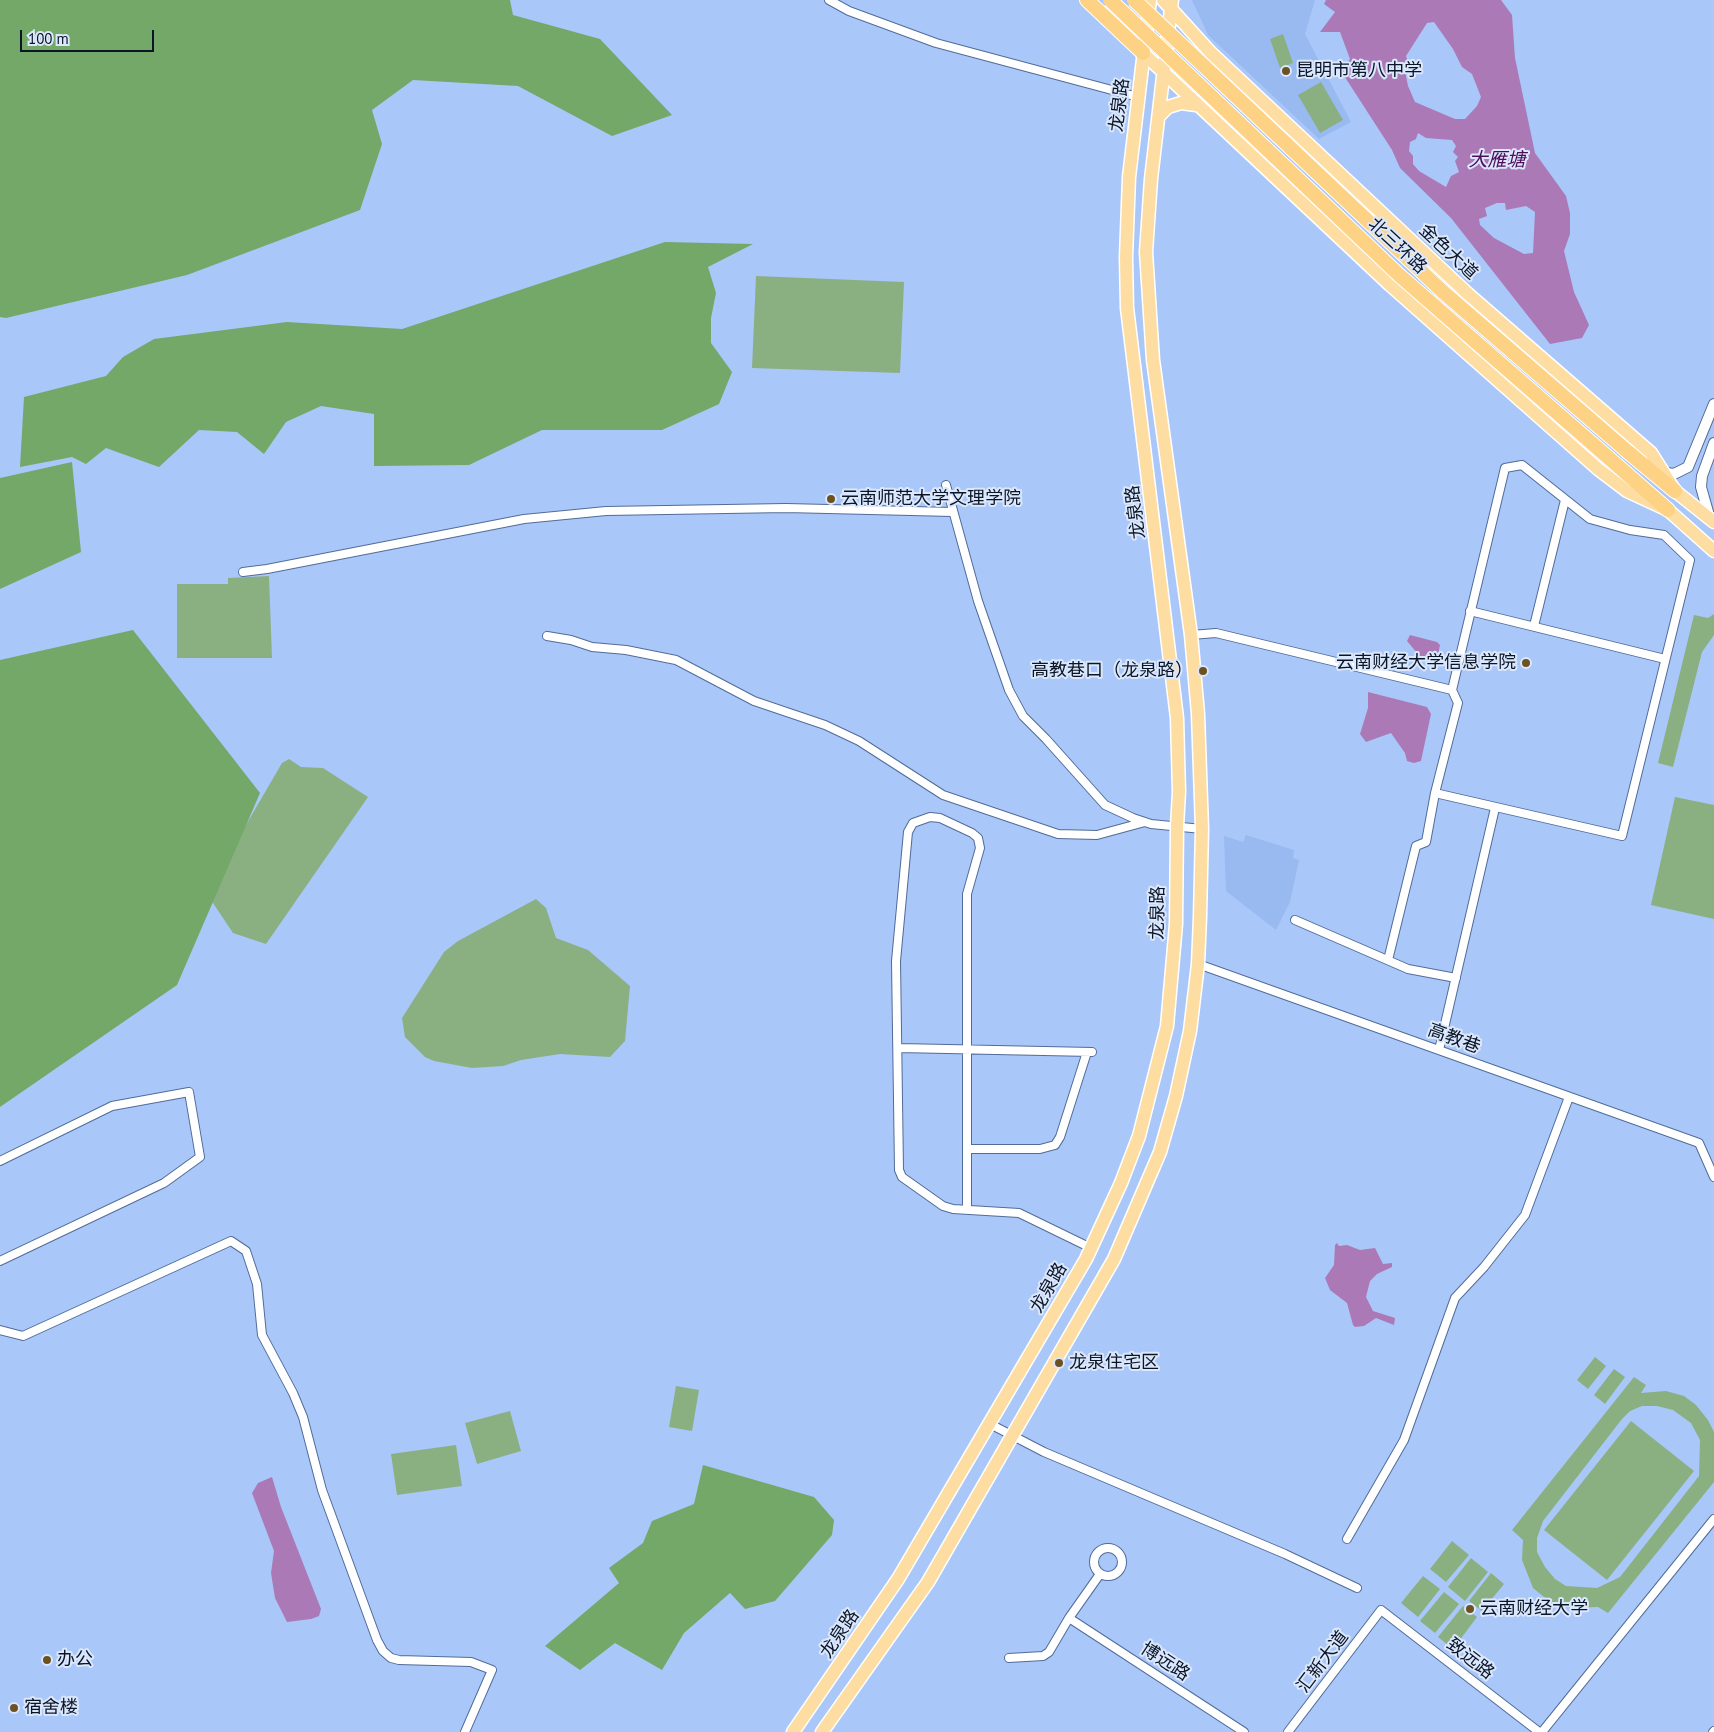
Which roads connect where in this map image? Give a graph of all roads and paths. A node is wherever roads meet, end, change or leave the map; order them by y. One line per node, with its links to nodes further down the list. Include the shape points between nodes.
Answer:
1 (829, 0): 9 (street, via 848,11 936,43)
2 (1086, 0): 7 (highway)
3 (1110, 0): 21 (highway, 北三环路, bridge, via 1399,275)
4 (1134, 0): 16 (highway, 北三环路, bridge, via 1442,291)
5 (1150, 0): 7 (main road, 龙泉路)
6 (1169, 3): 8 (main road); 10 (main road, 金色大道, via 1212,54)
7 (1143, 53): 8 (main road); 9 (main road, 龙泉路)
8 (1163, 73): 11 (main road); 12 (main road)
9 (1138, 97): 35 (main road, 龙泉路, via 1127,214 1127,308 1177,718)
10 (1264, 103): 13 (main road, via 1249,101 1236,109 1230,122); 17 (main road, 金色大道, via 1468,294 1650,453)
11 (1196, 104): 12 (main road, via 1168,107); 13 (main road)
12 (1159, 116): 28 (main road, via 1146,252 1153,360)
13 (1232, 136): 21 (main road, via 1390,286 1598,469 1627,491)
14 (1714, 404): 17 (street, via 1692,463 1679,472)
15 (1714, 444): 23 (street, via 1701,487)
16 (1647, 468): 17 (street); 19 (highway, 北三环路)
17 (1666, 474): 19 (main road, 金色大道)
18 (946, 485): 22 (street)
19 (1676, 491): 23 (main road, 金色大道)
20 (1565, 500): 26 (street, via 1522,465 1504,468); 27 (street); 30 (street, via 1590,519 1664,535 1690,560)
21 (1668, 510): 24 (main road)
22 (952, 512): 25 (street, via 786,508 606,511 524,519); 34 (street, via 978,602 1006,682 1023,716 1105,805)
23 (1712, 521)
24 (1714, 551)
25 (243, 572)
26 (1470, 611): 27 (street); 31 (street)
27 (1534, 626): 30 (street)
28 (1191, 635): 31 (street, via 1216,633); 36 (main road, via 1198,714)
29 (546, 636): 34 (street, via 676,660 754,701 825,725 859,741 942,795 1058,834 1097,835)
30 (1665, 659): 33 (street, via 1622,836)
31 (1452, 690): 32 (street, via 1458,703)
32 (1435, 793): 33 (street); 38 (street, via 1426,842 1416,846)
33 (1496, 808): 40 (street)
34 (1145, 822): 35 (street)
35 (1177, 826): 36 (street); 49 (main road, 龙泉路, via 1176,924 1167,1026 1139,1136)
36 (1202, 829): 39 (main road)
37 (1295, 920): 38 (street)
38 (1388, 960): 40 (street, via 1408,968)
39 (1198, 964): 43 (street, 高教巷); 53 (main road, via 1190,1031 1160,1152 1114,1258)
40 (1456, 978): 43 (street)
41 (899, 1048): 42 (street); 42 (street, via 896,961 908,832 913,823 930,816 972,833 978,838 980,848 967,894); 48 (street, via 898,1163 902,1177 943,1206)
42 (967, 1050): 45 (street); 45 (street, via 1090,1052 1055,1145 1040,1149)
43 (1439, 1050): 44 (street, 高教巷)
44 (1569, 1096): 47 (street, 高教巷, via 1699,1143); 55 (street, via 1525,1215 1455,1298 1404,1440)
45 (967, 1149): 48 (street)
46 (0, 1161): 50 (street, via 112,1106 190,1092 200,1157 164,1183)
47 (1714, 1176)
48 (967, 1210): 49 (street, via 1029,1216)
49 (1091, 1248): 52 (main road, 龙泉路)
50 (0, 1261)
51 (0, 1330): 61 (street, via 23,1336 230,1241 242,1247 253,1266 262,1335 303,1418 322,1490 383,1651 399,1660 471,1662 492,1670)
52 (990, 1424): 53 (street); 62 (main road, 龙泉路, via 898,1579)
53 (1013, 1437): 57 (street, via 1286,1554); 63 (main road, via 928,1582)
54 (1714, 1519): 66 (street)
55 (1347, 1538)
56 (1100, 1574): 59 (street)
57 (1357, 1588)
58 (1381, 1610): 65 (street, 汇新大道); 66 (street, 致远路)
59 (1069, 1618): 60 (street, via 1049,1652 1043,1656); 64 (street, 博远路)
60 (1009, 1658)
61 (465, 1732)
62 (793, 1732)
63 (824, 1732)
64 (1244, 1732)
65 (1288, 1732)
66 (1540, 1732)

